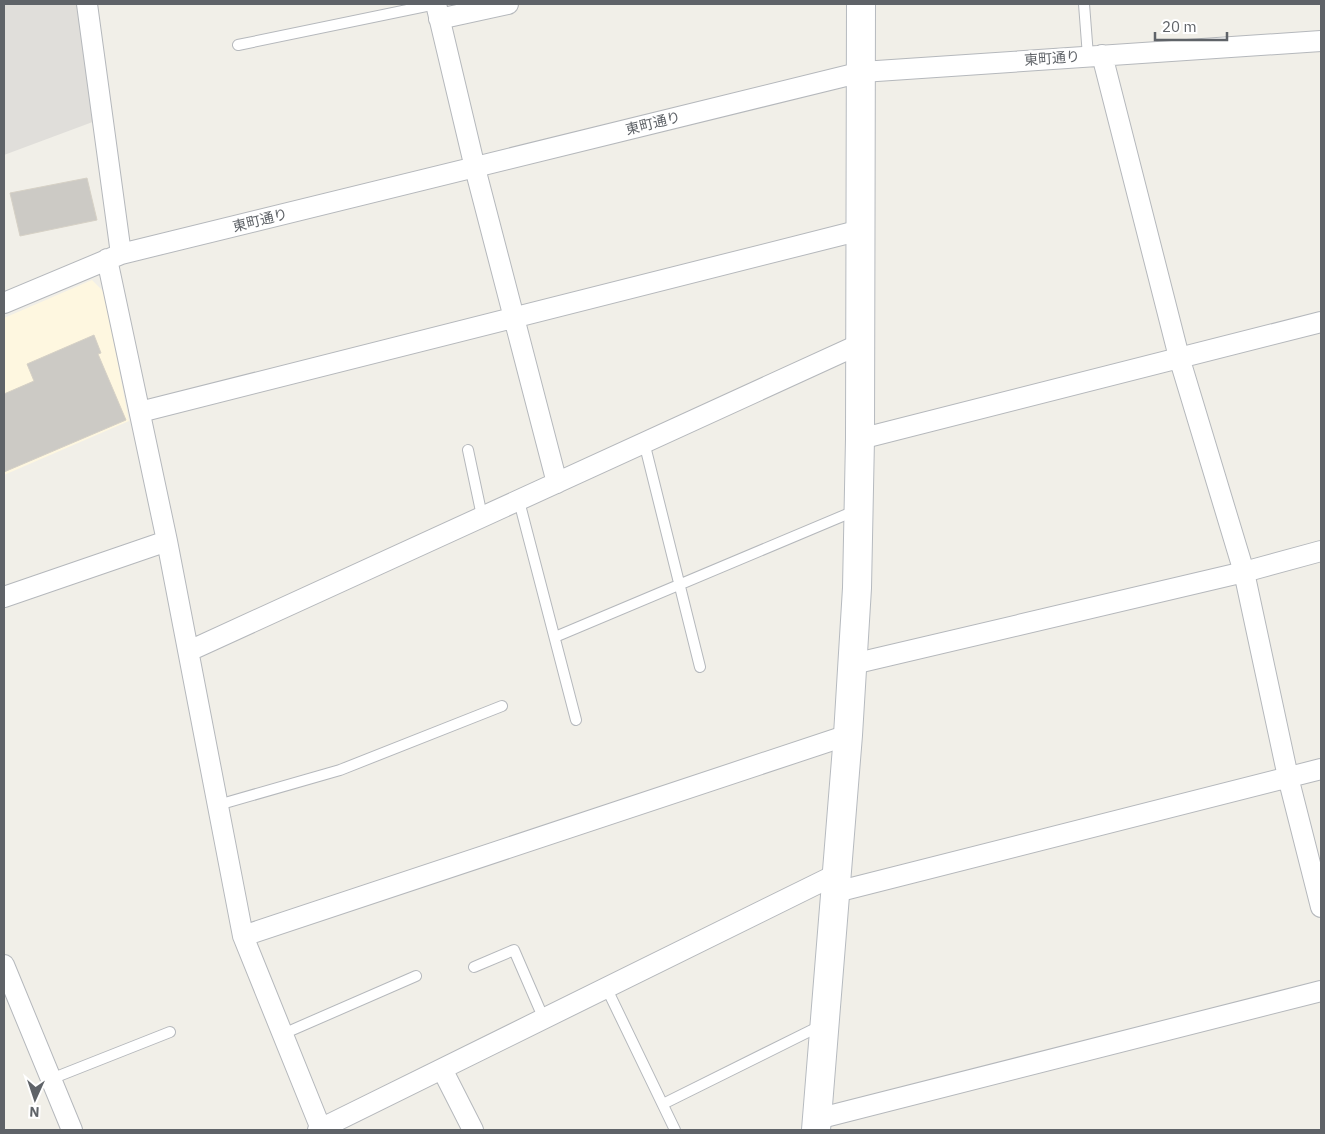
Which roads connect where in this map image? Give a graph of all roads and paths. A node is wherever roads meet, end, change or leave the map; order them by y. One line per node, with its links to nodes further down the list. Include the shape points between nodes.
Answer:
1 (87, 4): 12 (street)
2 (508, 4): 5 (street)
3 (861, 4): 9 (street)
4 (1084, 4): 8 (lane)
5 (437, 9): 7 (lane); 10 (street)
6 (1321, 41): 8 (street, 東町通り)
7 (238, 46)
8 (1095, 55): 9 (street, 東町通り); 17 (street)
9 (862, 72): 10 (street, 東町通り); 11 (street)
10 (475, 168): 12 (street, 東町通り); 14 (street)
11 (861, 230): 14 (street); 16 (street)
12 (114, 256): 13 (street, 東町通り); 18 (street)
13 (4, 303)
14 (514, 318): 18 (street); 22 (street)
15 (1321, 322): 17 (street)
16 (860, 344): 19 (street); 20 (street)
17 (1180, 357): 19 (street); 28 (street)
18 (140, 412): 26 (street)
19 (860, 438): 24 (street)
20 (644, 442): 22 (street); 29 (lane)
21 (468, 450): 25 (lane)
22 (557, 483): 23 (street)
23 (518, 501): 25 (street); 31 (lane)
24 (858, 509): 29 (lane); 33 (street)
25 (482, 516): 32 (street)
26 (167, 541): 30 (street); 32 (street)
27 (1321, 551): 28 (street)
28 (1244, 572): 33 (street); 39 (street)
29 (680, 585): 31 (lane); 34 (lane)
30 (4, 597)
31 (555, 637): 36 (lane)
32 (189, 651): 40 (street)
33 (853, 664): 37 (street)
34 (700, 667)
35 (502, 706): 40 (lane, via 340,770)
36 (576, 720)
37 (848, 735): 41 (street); 43 (street)
38 (1321, 769): 39 (street)
39 (1288, 777): 41 (street); 42 (street)
40 (218, 805): 43 (street)
41 (836, 883): 47 (street); 50 (street)
42 (1321, 907)
43 (243, 936): 52 (street)
44 (474, 967): 49 (lane, via 514,950)
45 (6, 975): 54 (street)
46 (416, 976): 52 (lane)
47 (606, 987): 49 (street); 55 (lane)
48 (1321, 991): 56 (street)
49 (543, 1017): 53 (street)
50 (825, 1024): 55 (lane); 56 (street)
51 (170, 1032): 54 (lane)
52 (283, 1034): 58 (street)
53 (442, 1069): 58 (street); 59 (street)
54 (51, 1079): 57 (street)
55 (663, 1104): 60 (lane)
56 (817, 1124)
57 (72, 1130)
58 (320, 1130)
59 (473, 1130)
60 (675, 1130)

